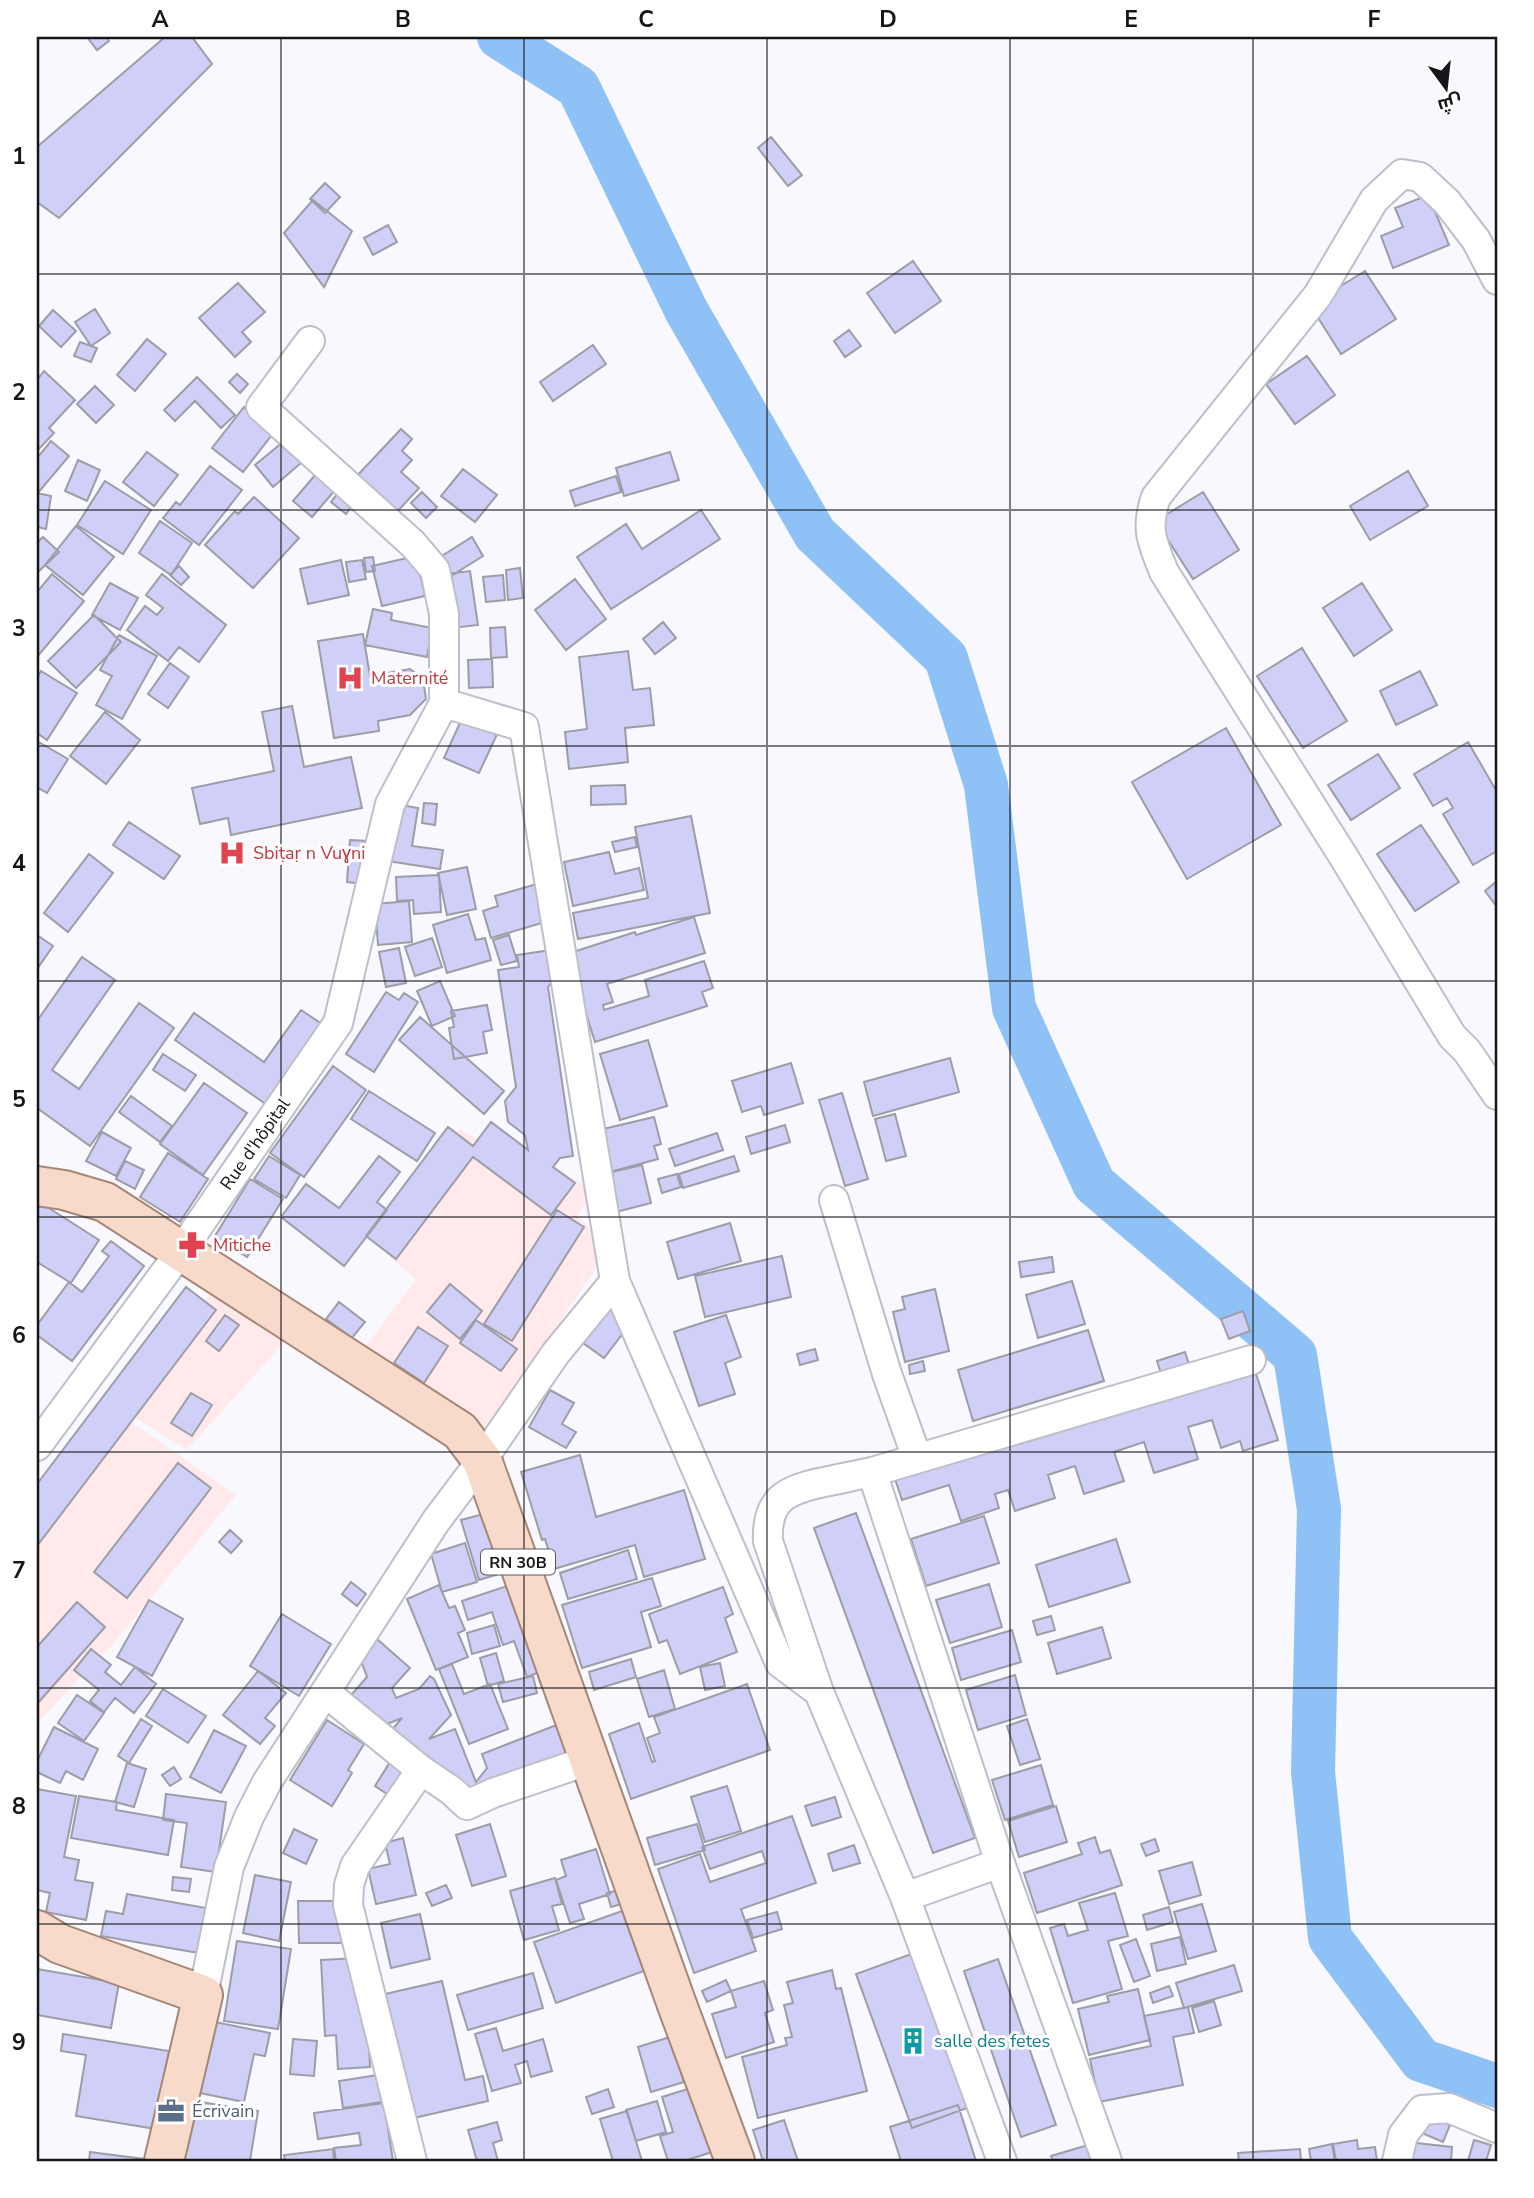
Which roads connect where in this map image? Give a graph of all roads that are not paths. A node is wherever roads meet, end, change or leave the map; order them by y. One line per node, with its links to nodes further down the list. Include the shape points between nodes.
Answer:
1 (1497, 280): 4 (street, via 1476,240 1447,202 1420,177 1402,174 1374,200 1318,295 1156,497 1149,516 1164,572 1452,1037)
2 (310, 341): 3 (street, via 261,407 413,544 435,570 444,614)
3 (444, 703): 7 (street, Rue d'hôpital, via 390,804 338,1023); 8 (street, via 524,727)
4 (1497, 1095)
5 (37, 1186): 7 (main road, RN 30B, via 105,1202)
6 (834, 1199): 11 (street)
7 (181, 1251): 10 (street, Rue d'hôpital); 12 (main road, RN 30B, via 460,1432)
8 (615, 1281): 12 (street, via 556,1353); 15 (street, via 780,1662)
9 (1251, 1360): 11 (street)
10 (37, 1446)
11 (917, 1458): 13 (street)
12 (482, 1460): 14 (street, via 436,1521); 16 (main road, RN 30B)
13 (872, 1472): 15 (street, via 796,1489 780,1498 767,1528); 18 (street)
14 (325, 1692): 17 (street); 21 (street, via 249,1817 229,1867)
15 (819, 1692): 19 (street)
16 (590, 1760): 17 (street, via 467,1805); 25 (main road, RN 30B)
17 (421, 1770): 24 (street, via 355,1866 348,1905)
18 (1000, 1863): 19 (street); 27 (street)
19 (905, 1898): 26 (street)
20 (37, 1930): 21 (main road, via 60,1944)
21 (203, 1995): 23 (main road)
22 (1497, 2128): 28 (street, via 1449,2108 1422,2110 1404,2135)
23 (164, 2161)
24 (412, 2161)
25 (735, 2161)
26 (1002, 2161)
27 (1107, 2161)
28 (1397, 2161)

